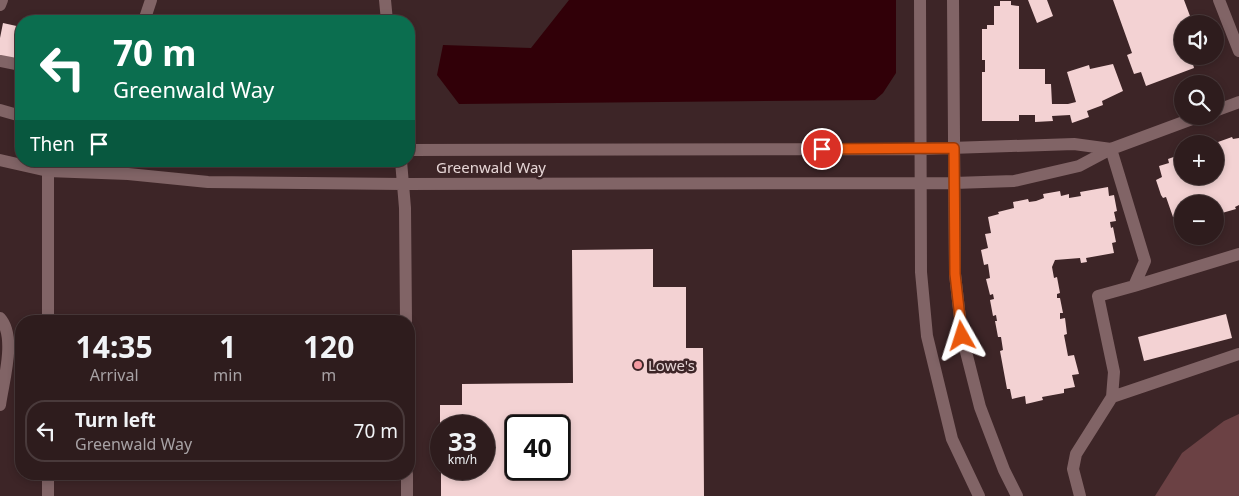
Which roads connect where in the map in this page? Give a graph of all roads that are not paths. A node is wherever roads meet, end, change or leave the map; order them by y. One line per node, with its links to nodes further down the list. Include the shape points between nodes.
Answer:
1 (2, 0): 7 (street)
2 (150, 0): 8 (street)
3 (385, 0): 9 (street)
4 (920, 0): 19 (street)
5 (953, 0): 18 (street)
6 (1219, 0): 10 (street)
7 (0, 5)
8 (146, 15)
9 (386, 15)
10 (1239, 51)
11 (0, 61): 12 (street)
12 (15, 64)
13 (1239, 102): 14 (street)
14 (1224, 108)
15 (0, 110): 16 (street)
16 (15, 114)
17 (1176, 125): 20 (street, Greenwald Way)
18 (954, 148): 19 (street, Greenwald Way); 20 (street, Greenwald Way, via 1074,144); 29 (street)
19 (920, 149): 21 (street, Greenwald Way); 28 (street)
20 (1111, 149): 29 (street, Greenwald Way, via 1079,166 1014,181); 32 (street, via 1145,261)
21 (415, 150)
22 (0, 160): 23 (street, Greenwald Way)
23 (15, 163)
24 (31, 167): 27 (street, Greenwald Way)
25 (60, 167): 27 (street)
26 (402, 167): 30 (street)
27 (48, 171): 30 (street, Greenwald Way, via 208,182); 33 (street)
28 (920, 183): 29 (street, Greenwald Way); 30 (street, Greenwald Way); 43 (street, via 921,272 927,336 952,439)
29 (954, 183): 44 (street, via 955,274 962,336 980,406)
30 (403, 184): 34 (street)
31 (1239, 254): 32 (street)
32 (1134, 286): 37 (street, via 1098,296 1114,372)
33 (48, 315)
34 (406, 315)
35 (0, 318): 38 (street, via 8,331 8,350)
36 (1239, 354): 37 (street)
37 (1112, 397): 45 (street, via 1076,454 1073,469)
38 (0, 405)
39 (48, 480): 41 (street)
40 (407, 480): 42 (street)
41 (48, 496)
42 (407, 496)
43 (979, 496)
44 (1017, 496)
45 (1080, 496)

